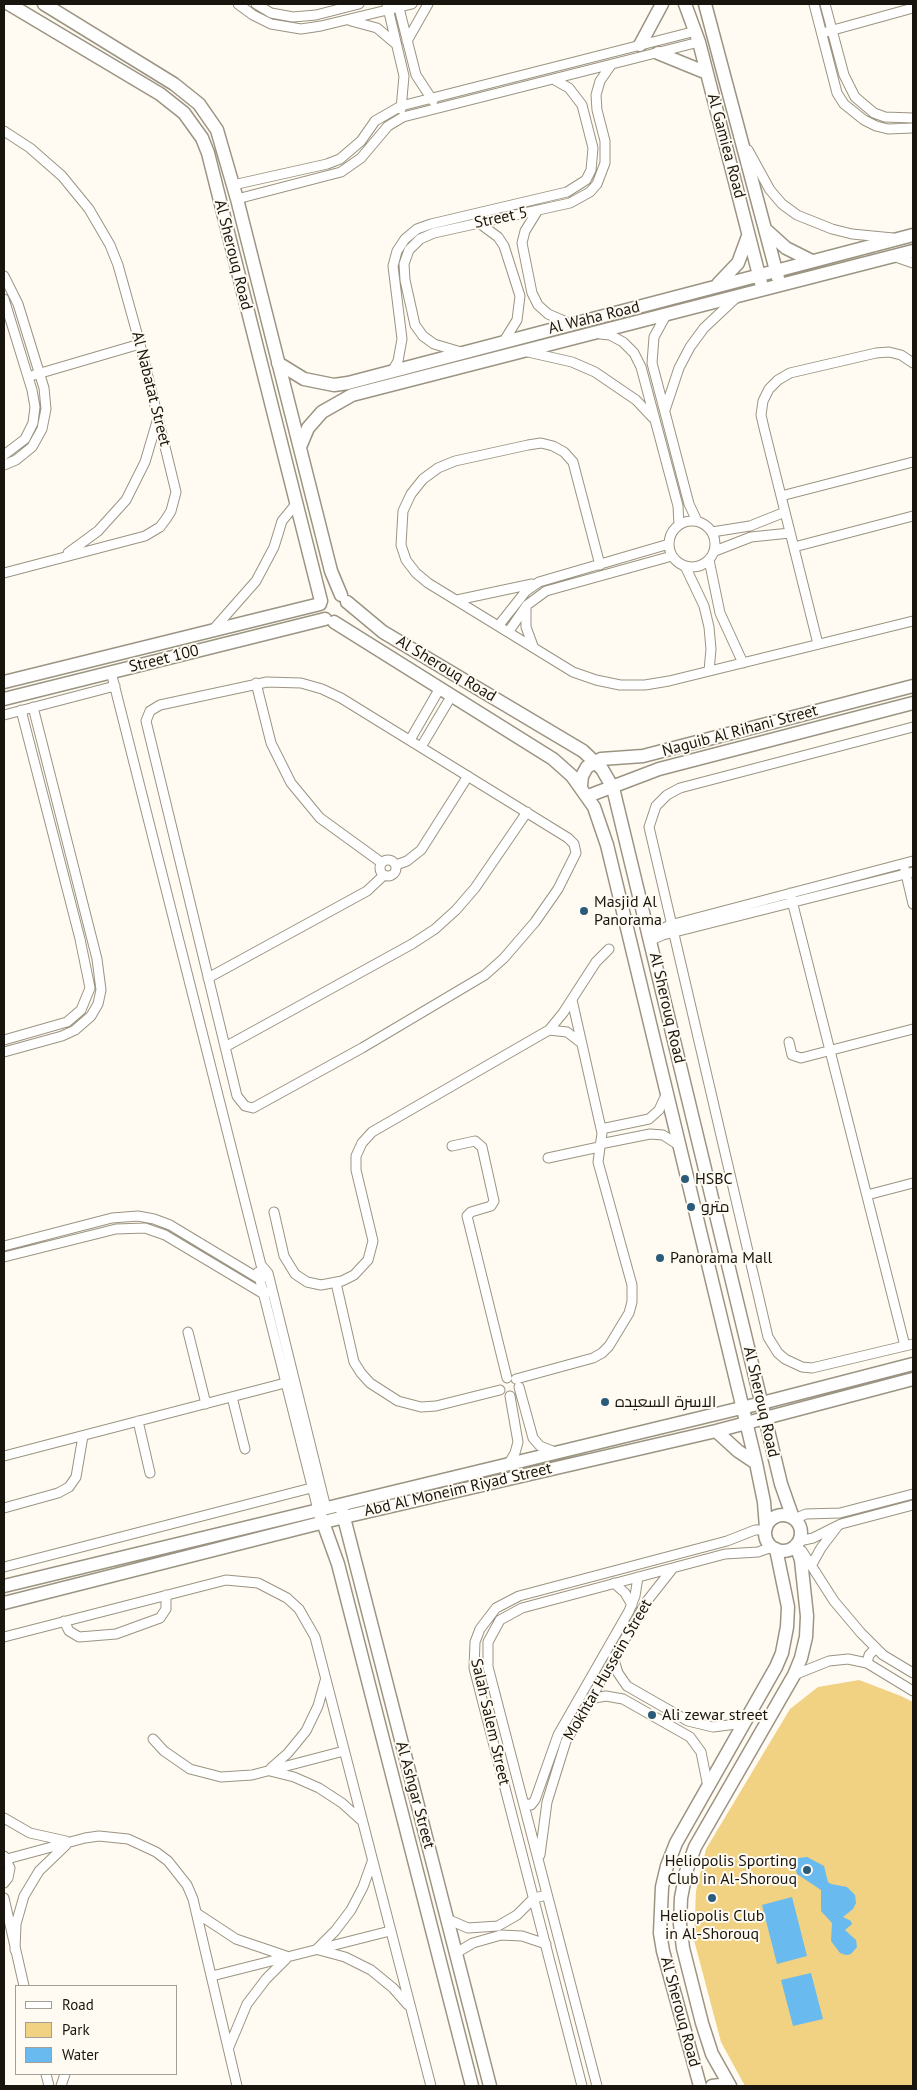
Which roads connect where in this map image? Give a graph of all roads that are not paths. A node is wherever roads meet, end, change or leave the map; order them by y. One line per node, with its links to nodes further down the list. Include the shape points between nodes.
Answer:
1 (9, 4): 88 (street, Al Sherouq Road, via 160,94 184,113 202,138)
2 (44, 4): 38 (street, Al Sherouq Road, via 162,76 199,104 217,130)
3 (238, 4): 16 (street, via 262,20 291,28)
4 (256, 4): 5 (street, via 293,18)
5 (359, 4)
6 (412, 4): 13 (street)
7 (428, 4): 20 (street)
8 (662, 4): 22 (street)
9 (685, 4): 19 (street, Al Gamiea Road)
10 (705, 4): 37 (street, Al Gamiea Road)
11 (814, 4): 18 (street)
12 (825, 4): 17 (street)
13 (398, 5): 14 (street); 20 (street)
14 (387, 7): 16 (street); 21 (street)
15 (913, 8): 17 (street)
16 (340, 22): 21 (street, via 359,22 377,28)
17 (832, 30): 18 (street); 34 (street, via 844,75 855,97 885,117)
18 (821, 33): 35 (street, via 837,93 844,104 876,126)
19 (697, 37): 22 (street); 23 (street); 26 (street, Al Gamiea Road)
20 (407, 41): 29 (street, via 416,75)
21 (396, 44): 31 (street, via 404,76)
22 (634, 47): 24 (street); 29 (street)
23 (658, 53): 24 (street); 26 (street)
24 (630, 60): 25 (street)
25 (612, 64): 27 (street); 28 (street, via 600,81)
26 (707, 73): 47 (street, Al Gamiea Road)
27 (553, 79): 30 (street, Street 5); 32 (street)
28 (596, 95): 30 (street); 41 (street, Street 5, via 606,152 602,174 590,192)
29 (432, 98): 31 (street); 32 (street)
30 (578, 98): 39 (street, Street 5, via 586,113 594,159 586,180)
31 (401, 106): 33 (street); 38 (street, via 379,118 361,141 340,159)
32 (435, 108): 33 (street)
33 (403, 117): 40 (street, via 388,126 361,158 341,172)
34 (913, 118)
35 (913, 128)
36 (4, 132): 68 (street, Al Nabatat Street, via 46,162 89,209 118,265)
37 (740, 136): 46 (street, Al Gamiea Road); 48 (street, via 770,190 797,215 852,234)
38 (233, 186): 40 (street, Al Sherouq Road)
39 (557, 195): 41 (street); 43 (street, Street 5)
40 (237, 199): 73 (street, Al Sherouq Road)
41 (560, 206): 42 (street, Street 5)
42 (538, 210): 44 (street, Street 5); 64 (street, via 530,220 522,243 532,293 548,314)
43 (466, 216): 45 (street); 65 (street, Street 5, via 417,230 397,251 393,266)
44 (479, 223): 45 (street, Street 5); 67 (street, via 498,237 504,246 520,296 518,320)
45 (468, 226): 63 (street, Street 5, via 420,239 409,250 404,264 405,280)
46 (765, 230): 51 (street, via 786,248); 53 (street, Al Gamiea Road)
47 (748, 234): 54 (street, Al Gamiea Road); 57 (street, via 738,263)
48 (907, 237): 51 (street, Al Waha Road)
49 (913, 251): 50 (street, Al Waha Road)
50 (892, 256): 52 (street); 56 (street, Al Waha Road)
51 (812, 261): 53 (street, Al Waha Road)
52 (913, 263)
53 (776, 271): 54 (street, Al Waha Road); 56 (street, Al Gamiea Road)
54 (759, 275): 57 (street, Al Waha Road); 58 (street, Al Gamiea Road)
55 (4, 276): 76 (street, via 18,304)
56 (780, 285): 58 (street, Al Waha Road)
57 (716, 286): 62 (street, Al Waha Road)
58 (762, 290): 59 (street, Al Waha Road)
59 (739, 296): 61 (street, Al Waha Road); 81 (street, via 715,316 690,347 679,368)
60 (4, 299): 77 (street)
61 (666, 315): 66 (street, Al Waha Road); 81 (street, via 659,325 652,363)
62 (598, 317): 64 (street, Al Waha Road); 66 (street)
63 (415, 324): 65 (street); 71 (street, Street 5, via 434,344)
64 (571, 324): 67 (street, Al Waha Road)
65 (402, 328): 75 (street, Street 5, via 401,350)
66 (598, 332): 70 (street, Al Waha Road); 82 (street, via 616,339 634,353 641,367)
67 (504, 341): 69 (street, Al Waha Road)
68 (140, 344): 76 (street); 80 (street, Al Nabatat Street)
69 (490, 345): 71 (street, Al Waha Road); 72 (street)
70 (523, 351): 72 (street, Al Waha Road); 82 (street, via 572,362 595,372 636,400)
71 (461, 352): 75 (street, Al Waha Road)
72 (494, 359): 79 (street, Al Waha Road)
73 (278, 363): 78 (street, Al Waha Road, via 304,379 319,383); 83 (street, Al Sherouq Road)
74 (913, 364): 87 (street, via 888,352 876,353 790,373 769,389 761,415)
75 (393, 370): 78 (street, Al Waha Road)
76 (39, 373): 77 (street); 86 (street, via 46,409 42,429 24,454)
77 (28, 376): 84 (street, via 35,407 33,423 20,445)
78 (361, 380): 79 (street)
79 (365, 392): 83 (street, Al Waha Road, via 339,400 322,412 308,428)
80 (158, 416): 99 (street, via 145,462 126,500 98,531); 99 (street, Al Nabatat Street, via 175,482 174,501 166,519 143,537)
81 (666, 417): 82 (street); 91 (street, via 689,504)
82 (654, 421): 92 (street, via 678,506)
83 (300, 447): 105 (street, Al Sherouq Road, via 331,571)
84 (4, 455)
85 (913, 462): 87 (street)
86 (4, 465)
87 (781, 496): 89 (street)
88 (296, 504): 107 (street, Al Sherouq Road); 112 (street, via 282,521 274,547 256,581)
89 (785, 512): 93 (street, via 750,526); 94 (street)
90 (913, 516): 96 (street)
91 (697, 521): 92 (street); 93 (street)
92 (679, 525): 95 (street)
93 (712, 532): 97 (street, via 716,545)
94 (790, 533): 96 (street); 97 (street, via 751,537)
95 (669, 544): 98 (street); 101 (street)
96 (794, 547): 114 (street)
97 (714, 551): 100 (street)
98 (672, 556): 102 (street); 108 (street, via 546,591)
99 (62, 557): 103 (street, Al Nabatat Street)
100 (710, 560): 102 (street, via 698,566); 116 (street, via 720,613)
101 (600, 565): 104 (street); 106 (street, via 577,474 564,452 541,443 455,461 430,474 411,494 404,511 401,545 406,560 416,573)
102 (685, 566): 117 (street, via 710,627)
103 (4, 572)
104 (539, 582): 106 (street); 111 (street, via 526,591)
105 (344, 598): 107 (street, via 327,595); 109 (street, via 346,615); 136 (street, Al Sherouq Road, via 383,632)
106 (458, 600): 111 (street)
107 (320, 603): 109 (street, via 320,612); 112 (street, Street 100)
108 (527, 605): 113 (street); 115 (street, via 526,627)
109 (329, 620): 118 (street, Street 100); 123 (street, Al Sherouq Road)
110 (913, 621): 114 (street)
111 (499, 625): 113 (street)
112 (212, 631): 119 (street, Street 100)
113 (509, 631): 115 (street)
114 (818, 644): 116 (street)
115 (534, 648): 117 (street, via 573,672 620,685 645,685)
116 (743, 663): 117 (street)
117 (709, 671)
118 (111, 672): 121 (street); 125 (street, Street 100)
119 (4, 682)
120 (256, 683): 133 (street, via 289,682 322,689); 144 (street, via 271,743 291,783 320,818); 156 (street, via 160,705 150,711 146,721)
121 (115, 686): 127 (street); 177 (street)
122 (913, 686): 130 (street, Naguib Al Rihani Street)
123 (440, 688): 124 (street, Al Sherouq Road); 133 (street)
124 (452, 696): 134 (street); 140 (street, Al Sherouq Road, via 553,759)
125 (4, 699)
126 (913, 703): 132 (street, Naguib Al Rihani Street)
127 (32, 707): 128 (street); 142 (street)
128 (21, 710): 129 (street); 143 (street)
129 (4, 715)
130 (798, 716): 132 (street); 135 (street, Naguib Al Rihani Street)
131 (913, 728): 152 (street, via 680,788 667,795 656,806 649,827)
132 (803, 731): 137 (street, Naguib Al Rihani Street)
133 (410, 740): 134 (street)
134 (421, 747): 138 (street)
135 (673, 748): 136 (street, Naguib Al Rihani Street, via 634,758); 137 (street)
136 (595, 761): 139 (street, Al Sherouq Road); 140 (street, via 584,771)
137 (678, 764): 139 (street, Naguib Al Rihani Street, via 640,775)
138 (468, 776): 141 (street); 146 (street, via 420,850 412,858)
139 (613, 788): 140 (street, Naguib Al Rihani Street); 153 (street, Al Sherouq Road)
140 (584, 791): 154 (street, Al Sherouq Road, via 603,829)
141 (526, 812): 163 (street, via 476,888 435,929); 163 (street, via 571,840 576,858 535,922 485,975 257,1107 245,1106 239,1100)
142 (67, 843): 143 (street); 165 (street, via 101,976 100,997 91,1016 75,1030)
143 (56, 846): 160 (street, via 89,976 89,994 81,1010 67,1022)
144 (382, 862): 146 (street, via 388,860); 148 (street, via 380,869)
145 (913, 862): 147 (street)
146 (396, 865): 148 (street, via 394,874)
147 (907, 870): 149 (street); 150 (street); 151 (street)
148 (384, 875): 156 (street, via 367,891)
149 (790, 893): 150 (street); 152 (street)
150 (792, 903): 152 (street); 164 (street)
151 (913, 904)
152 (671, 929): 153 (street); 184 (street, via 765,1328 772,1345 785,1359 812,1368)
153 (650, 935): 154 (street); 192 (street, Al Sherouq Road)
154 (630, 940): 166 (street, Al Sherouq Road)
155 (609, 949): 157 (street, via 596,962)
156 (208, 978): 163 (street)
157 (572, 1000): 159 (street); 161 (street)
158 (913, 1029): 164 (street)
159 (549, 1030): 161 (street, via 567,1032); 180 (street, via 366,1137 356,1156 356,1170 372,1235 372,1248 360,1271)
160 (4, 1040)
161 (580, 1042): 167 (street)
162 (789, 1042): 164 (street, via 792,1055 798,1058)
163 (225, 1047)
164 (830, 1051): 173 (street)
165 (4, 1052)
166 (667, 1092): 167 (street, via 659,1110 649,1119); 170 (street, Al Sherouq Road)
167 (601, 1129): 169 (street)
168 (452, 1146): 187 (street, via 475,1141 480,1144 484,1155 494,1203 470,1212 467,1218)
169 (600, 1146): 170 (street, via 650,1134 669,1138); 171 (street); 187 (street, via 598,1162 632,1285 629,1313 609,1346 597,1356)
170 (680, 1146): 194 (street, Al Sherouq Road)
171 (548, 1158)
172 (913, 1183): 173 (street)
173 (867, 1194): 184 (street)
174 (274, 1212): 180 (street, via 290,1269 307,1282 321,1285)
175 (4, 1246): 179 (street, via 112,1218 146,1217 170,1225)
176 (4, 1257): 182 (street, via 116,1229 145,1228 165,1235)
177 (261, 1266): 178 (street); 179 (street)
178 (268, 1276): 179 (street); 181 (street)
179 (258, 1278): 182 (street)
180 (336, 1283): 189 (street, via 354,1362 365,1378 398,1401 421,1407 436,1406)
181 (272, 1291): 182 (street); 209 (street)
182 (262, 1294): 188 (street)
183 (188, 1332): 193 (street)
184 (909, 1345)
185 (913, 1364): 192 (street, Abd Al Moneim Riyad Street)
186 (913, 1380): 195 (street, Abd Al Moneim Riyad Street)
187 (514, 1381): 189 (street, via 500,1384); 190 (street, via 515,1395); 202 (street, via 533,1438 540,1446)
188 (285, 1383): 191 (street); 209 (street)
189 (500, 1390): 190 (street)
190 (510, 1396): 206 (street, via 518,1442 515,1453)
191 (232, 1397): 193 (street); 201 (street)
192 (762, 1403): 194 (street, Abd Al Moneim Riyad Street); 195 (street, Al Sherouq Road)
193 (206, 1404): 196 (street)
194 (743, 1408): 197 (street, Al Sherouq Road); 200 (street, Abd Al Moneim Riyad Street)
195 (765, 1418): 197 (street, Abd Al Moneim Riyad Street); 216 (street, Al Sherouq Road, via 781,1484)
196 (138, 1421): 199 (street); 207 (street)
197 (746, 1423): 198 (street, Abd Al Moneim Riyad Street); 205 (street, Al Sherouq Road)
198 (716, 1431): 204 (street, Abd Al Moneim Riyad Street); 205 (street)
199 (83, 1436): 203 (street); 213 (street, via 76,1477 69,1487)
200 (591, 1444): 202 (street, Abd Al Moneim Riyad Street); 204 (street)
201 (245, 1449)
202 (556, 1452): 206 (street, Abd Al Moneim Riyad Street)
203 (4, 1456)
204 (594, 1458): 208 (street, Abd Al Moneim Riyad Street)
205 (756, 1463): 219 (street, Al Sherouq Road)
206 (504, 1464): 208 (street); 211 (street, Abd Al Moneim Riyad Street)
207 (150, 1473)
208 (504, 1479): 215 (street, Abd Al Moneim Riyad Street)
209 (316, 1487): 214 (street); 222 (street)
210 (913, 1494): 216 (street, via 840,1513 806,1514)
211 (340, 1504): 214 (street, Abd Al Moneim Riyad Street); 215 (street, Al Ashgar Street)
212 (913, 1504): 218 (street)
213 (4, 1508)
214 (322, 1509): 217 (street, Al Ashgar Street); 227 (street, Abd Al Moneim Riyad Street)
215 (344, 1517): 217 (street, Abd Al Moneim Riyad Street); 253 (street, Al Ashgar Street)
216 (794, 1519): 219 (street, via 777,1517); 220 (street, via 800,1529)
217 (323, 1522): 229 (street, Abd Al Moneim Riyad Street); 255 (street, Al Ashgar Street, via 338,1564)
218 (841, 1524): 220 (street); 223 (street, via 827,1539)
219 (766, 1529): 221 (street, via 766,1539); 260 (street, Salah Salem Street, via 519,1596 496,1608 483,1623 475,1642 474,1668)
220 (797, 1543): 221 (street, via 786,1550); 223 (street); 237 (street, Al Sherouq Road, via 802,1560 807,1624 804,1648)
221 (774, 1548): 224 (street, Salah Salem Street, via 725,1554); 241 (street, Al Sherouq Road, via 788,1607 786,1638 776,1667)
222 (4, 1566)
223 (812, 1566): 233 (street, via 839,1607)
224 (673, 1568): 225 (street, Salah Salem Street); 234 (street, Mokhtar Hussein Street, via 647,1601)
225 (638, 1577): 226 (street, Salah Salem Street); 230 (street, Mokhtar Hussein Street)
226 (614, 1583): 230 (street); 246 (street, Salah Salem Street, via 522,1608 506,1616 493,1630 486,1655 488,1667)
227 (4, 1586)
228 (166, 1595): 231 (street); 231 (street, via 166,1609 160,1618 116,1634 79,1637 69,1631); 238 (street, via 226,1580 242,1580 274,1590 287,1598 308,1623)
229 (4, 1603)
230 (632, 1605): 246 (street, Mokhtar Hussein Street, via 564,1723 534,1802)
231 (64, 1621): 232 (street)
232 (5, 1637)
233 (876, 1648): 235 (street); 236 (street)
234 (613, 1657): 240 (street, Mokhtar Hussein Street); 241 (street, via 627,1686 688,1721 714,1727)
235 (867, 1663): 237 (street, via 838,1659); 239 (street)
236 (913, 1673)
237 (794, 1675): 248 (street, Al Sherouq Road)
238 (326, 1679): 243 (street); 244 (street, via 306,1731)
239 (913, 1691)
240 (589, 1698): 245 (street, via 606,1696 622,1699 690,1737 701,1752); 256 (street, Mokhtar Hussein Street, via 566,1741 552,1781 543,1823)
241 (744, 1723): 245 (street, Al Sherouq Road)
242 (154, 1739): 244 (street, via 176,1761 205,1774 237,1777)
243 (344, 1751): 244 (street); 250 (street)
244 (267, 1771): 250 (street, via 294,1777 319,1788)
245 (708, 1787): 247 (street, Al Sherouq Road)
246 (524, 1803): 256 (street, Salah Salem Street)
247 (696, 1807): 248 (street); 282 (street, Al Sherouq Road, via 667,1866 660,1906 660,1933)
248 (713, 1816): 275 (street, Al Sherouq Road, via 695,1847 686,1872 680,1924 702,2024 712,2054)
249 (4, 1818): 251 (street, via 30,1833)
250 (362, 1822): 254 (street)
251 (71, 1842): 252 (street); 261 (street, via 113,1837 136,1842 156,1852 183,1879); 267 (street, via 48,1860 31,1883 19,1910)
252 (6, 1857): 257 (street, via 10,1874)
253 (432, 1861): 255 (street); 263 (street, Al Ashgar Street)
254 (372, 1862): 264 (street); 268 (street, via 364,1887 351,1910)
255 (415, 1865): 278 (street, Al Ashgar Street)
256 (540, 1866): 258 (street, Salah Salem Street)
257 (4, 1883)
258 (547, 1895): 260 (street); 281 (street, Salah Salem Street)
259 (4, 1898): 262 (street)
260 (534, 1898): 263 (street, via 517,1915 498,1926 468,1928); 266 (street, Salah Salem Street)
261 (198, 1914): 270 (street, via 236,1939); 271 (street)
262 (5, 1918): 267 (street)
263 (448, 1919): 269 (street, Al Ashgar Street)
264 (390, 1931): 268 (street); 273 (street)
265 (4, 1939): 267 (street)
266 (546, 1944): 269 (street, via 522,1936 501,1935 473,1943); 280 (street, Salah Salem Street)
267 (15, 1950): 272 (street)
268 (316, 1950): 270 (street); 273 (street, via 344,1957 370,1970 393,1988)
269 (456, 1953): 279 (street, Al Ashgar Street)
270 (288, 1957): 271 (street); 274 (street, via 256,1991 240,2018)
271 (212, 1976): 274 (street)
272 (24, 1985)
273 (411, 2009): 277 (street)
274 (229, 2048): 276 (street)
275 (729, 2085): 283 (street)
276 (237, 2086)
277 (431, 2086)
278 (472, 2086)
279 (490, 2086)
280 (582, 2086)
281 (597, 2086)
282 (700, 2086)
283 (712, 2086)

